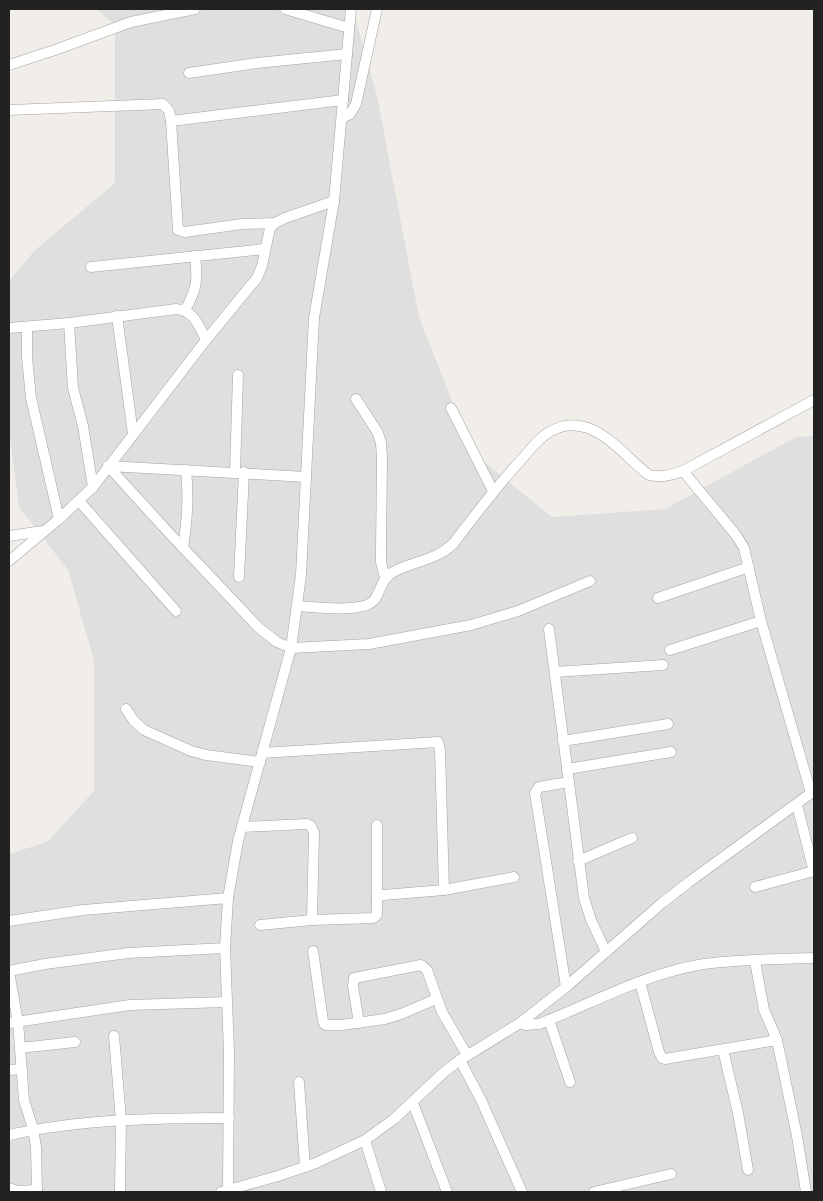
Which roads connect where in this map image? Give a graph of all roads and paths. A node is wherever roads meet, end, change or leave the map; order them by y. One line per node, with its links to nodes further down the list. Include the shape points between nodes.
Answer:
1 (195, 9): 7 (street, via 130,22)
2 (285, 9): 5 (street)
3 (351, 9): 5 (street)
4 (377, 9): 11 (street, via 356,104 350,114)
5 (349, 28): 6 (street)
6 (347, 54): 8 (street, via 257,62); 9 (street)
7 (9, 65)
8 (189, 73)
9 (343, 100): 11 (street); 12 (street)
10 (9, 110): 12 (street, via 158,103 167,106)
11 (342, 118): 13 (street)
12 (171, 121): 14 (street, via 178,230)
13 (334, 201): 14 (street); 33 (street, via 314,318)
14 (275, 223): 15 (street, via 270,228)
15 (265, 248): 16 (street); 23 (street, via 257,278)
16 (195, 256): 17 (street); 18 (street, via 196,287)
17 (91, 267)
18 (185, 310): 19 (street); 23 (street, via 192,315)
19 (117, 316): 20 (street); 28 (street)
20 (69, 323): 21 (street); 34 (street, via 74,388)
21 (27, 327): 22 (street); 37 (street, via 31,398)
22 (9, 328)
23 (206, 340): 28 (street)
24 (238, 375): 32 (street)
25 (356, 399): 44 (street, via 378,432 381,443 380,550)
26 (814, 400): 31 (street)
27 (451, 408): 35 (street)
28 (133, 434): 29 (street)
29 (108, 466): 30 (street); 34 (street); 40 (street)
30 (186, 470): 32 (street); 40 (street, via 188,504)
31 (683, 471): 35 (street, via 665,477 648,475 597,432 568,426 546,434); 42 (street, via 741,540)
32 (240, 472): 33 (street); 43 (street)
33 (306, 477): 47 (street)
34 (93, 487): 36 (street)
35 (493, 491): 44 (street, via 446,551)
36 (79, 501): 37 (street); 48 (street)
37 (59, 519): 38 (street)
38 (44, 531): 39 (street); 41 (street)
39 (9, 536)
40 (182, 548): 51 (street, via 260,628 277,642)
41 (9, 561)
42 (749, 567): 46 (street); 49 (street)
43 (239, 577)
44 (386, 578): 47 (street, via 369,605 350,608)
45 (590, 581): 51 (street, via 518,611 470,624 369,644)
46 (658, 598)
47 (298, 606): 51 (street)
48 (176, 611)
49 (761, 621): 52 (street); 62 (street)
50 (549, 629): 54 (street)
51 (291, 648): 59 (street)
52 (670, 650)
53 (663, 665): 54 (street)
54 (555, 672): 57 (street)
55 (126, 710): 59 (street, via 144,730 191,751 214,756)
56 (668, 724): 57 (street)
57 (564, 741): 60 (street)
58 (670, 752): 60 (street)
59 (261, 758): 65 (street); 72 (street, via 438,742)
60 (567, 769): 61 (street)
61 (569, 782): 68 (street); 85 (street, via 539,787 535,794)
62 (813, 792): 63 (street)
63 (797, 804): 67 (street); 80 (street, via 688,882)
64 (377, 824): 73 (street)
65 (242, 827): 74 (street); 75 (street, via 311,826 314,833)
66 (632, 838): 68 (street)
67 (812, 850): 69 (street)
68 (578, 861): 80 (street, via 586,909)
69 (814, 871): 71 (street)
70 (514, 878): 72 (street)
71 (755, 887)
72 (444, 890): 73 (street)
73 (377, 897): 75 (street, via 377,914 373,918)
74 (228, 898): 76 (street, via 83,910); 78 (street)
75 (312, 920): 77 (street)
76 (9, 921)
77 (260, 925)
78 (225, 948): 83 (street, via 128,953); 87 (street)
79 (312, 952): 90 (street, via 325,1025)
80 (606, 952): 85 (street)
81 (814, 958): 82 (street)
82 (754, 961): 84 (street, via 704,964); 93 (street, via 764,1010)
83 (9, 972): 89 (street)
84 (640, 982): 88 (street); 96 (street, via 662,1058 669,1060)
85 (566, 987): 91 (street)
86 (436, 999): 90 (street, via 401,1014); 90 (street, via 427,970 421,965 357,977 353,986); 97 (street)
87 (226, 1002): 89 (street, via 130,1004); 103 (street)
88 (549, 1020): 91 (street, via 532,1025); 101 (street)
89 (13, 1022): 95 (street)
90 (359, 1023)
91 (520, 1023): 97 (street)
92 (114, 1036): 104 (street)
93 (777, 1040): 96 (street); 111 (street)
94 (76, 1042): 95 (street)
95 (20, 1048): 98 (street)
96 (723, 1050): 109 (street)
97 (463, 1057): 102 (street); 118 (street)
98 (22, 1069): 99 (street); 105 (street, via 24,1100)
99 (9, 1070)
100 (299, 1082): 108 (street)
101 (570, 1082)
102 (413, 1103): 107 (street); 117 (street)
103 (230, 1118): 104 (street); 114 (street)
104 (122, 1120): 105 (street); 115 (street)
105 (33, 1129): 106 (street); 113 (street)
106 (9, 1135)
107 (364, 1140): 108 (street); 116 (street)
108 (305, 1167): 114 (street)
109 (748, 1170)
110 (671, 1174): 119 (street)
111 (808, 1187)
112 (9, 1188): 113 (street)
113 (37, 1191)
114 (224, 1191)
115 (120, 1192)
116 (382, 1192)
117 (447, 1192)
118 (522, 1192)
119 (594, 1192)

